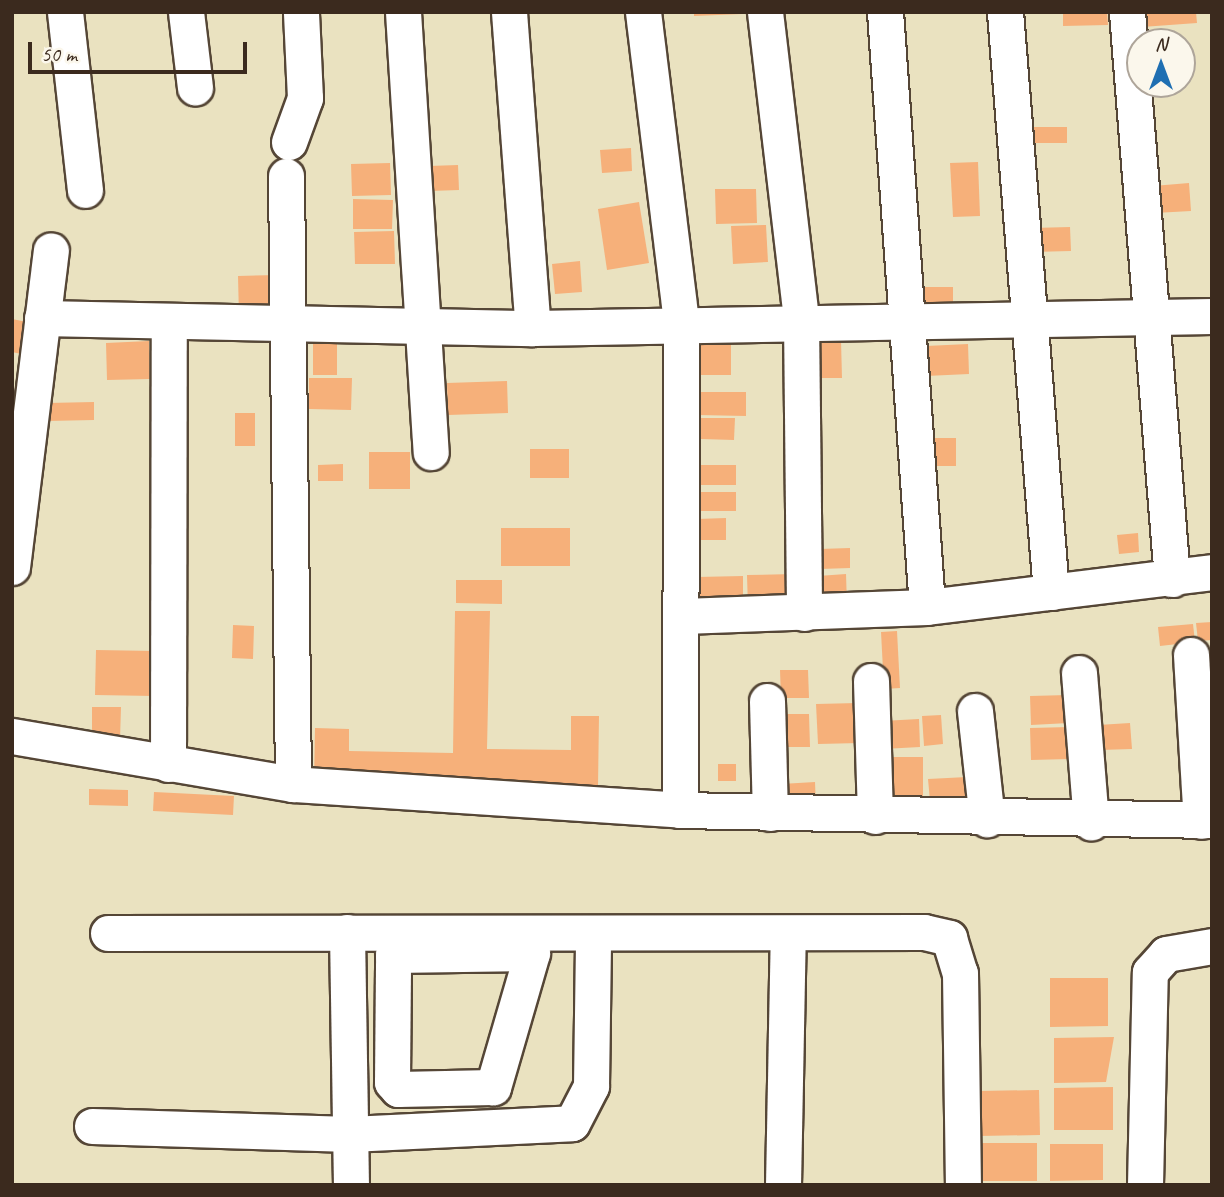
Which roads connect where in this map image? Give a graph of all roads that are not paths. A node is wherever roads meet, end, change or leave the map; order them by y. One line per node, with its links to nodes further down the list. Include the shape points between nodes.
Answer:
1 (65, 12): 12 (street)
2 (186, 12): 11 (street)
3 (302, 12): 22 (street, via 305,98 287,159)
4 (403, 12): 23 (street)
5 (509, 12): 24 (street)
6 (643, 12): 20 (street)
7 (765, 12): 16 (street)
8 (885, 12): 21 (street)
9 (1005, 12): 17 (street)
10 (1127, 12): 18 (street)
11 (195, 88)
12 (85, 190)
13 (51, 250): 15 (street)
14 (1212, 316): 18 (street)
15 (42, 318): 19 (street); 26 (street)
16 (801, 319): 20 (street); 21 (street); 31 (street)
17 (1028, 319): 18 (street); 21 (street); 29 (street)
18 (1149, 320): 28 (street)
19 (169, 321): 22 (street); 39 (street)
20 (681, 321): 24 (street); 32 (street)
21 (911, 321): 30 (street)
22 (291, 323): 23 (street); 40 (street)
23 (423, 326): 24 (street); 25 (street)
24 (533, 328)
25 (431, 452)
26 (12, 567)
27 (1212, 572): 28 (street)
28 (1172, 579): 29 (street)
29 (1051, 592): 30 (street)
30 (928, 607): 31 (street)
31 (804, 613): 32 (street)
32 (683, 616): 41 (street)
33 (1191, 655): 45 (street)
34 (1079, 673): 46 (street)
35 (871, 681): 43 (street)
36 (767, 701): 42 (street)
37 (975, 711): 44 (street)
38 (12, 736): 39 (street)
39 (168, 764): 40 (street)
40 (293, 784): 41 (street)
41 (680, 810): 42 (street)
42 (770, 813): 43 (street)
43 (875, 816): 44 (street)
44 (987, 819): 46 (street)
45 (1206, 820): 46 (street)
46 (1091, 822)
47 (347, 932): 48 (street); 52 (street); 55 (street)
48 (108, 933)
49 (788, 933): 50 (street); 57 (street); 58 (street, via 924,932 949,938 960,973)
50 (593, 934): 51 (street); 55 (street, via 591,1086 572,1123)
51 (515, 943): 52 (street); 52 (street, via 532,953 494,1087 398,1089 392,1082 393,955)
52 (432, 944)
53 (1212, 946): 59 (street, via 1166,954 1150,972)
54 (92, 1126): 55 (street)
55 (350, 1134): 56 (street)
56 (351, 1185)
57 (783, 1185)
58 (963, 1185)
59 (1145, 1185)

